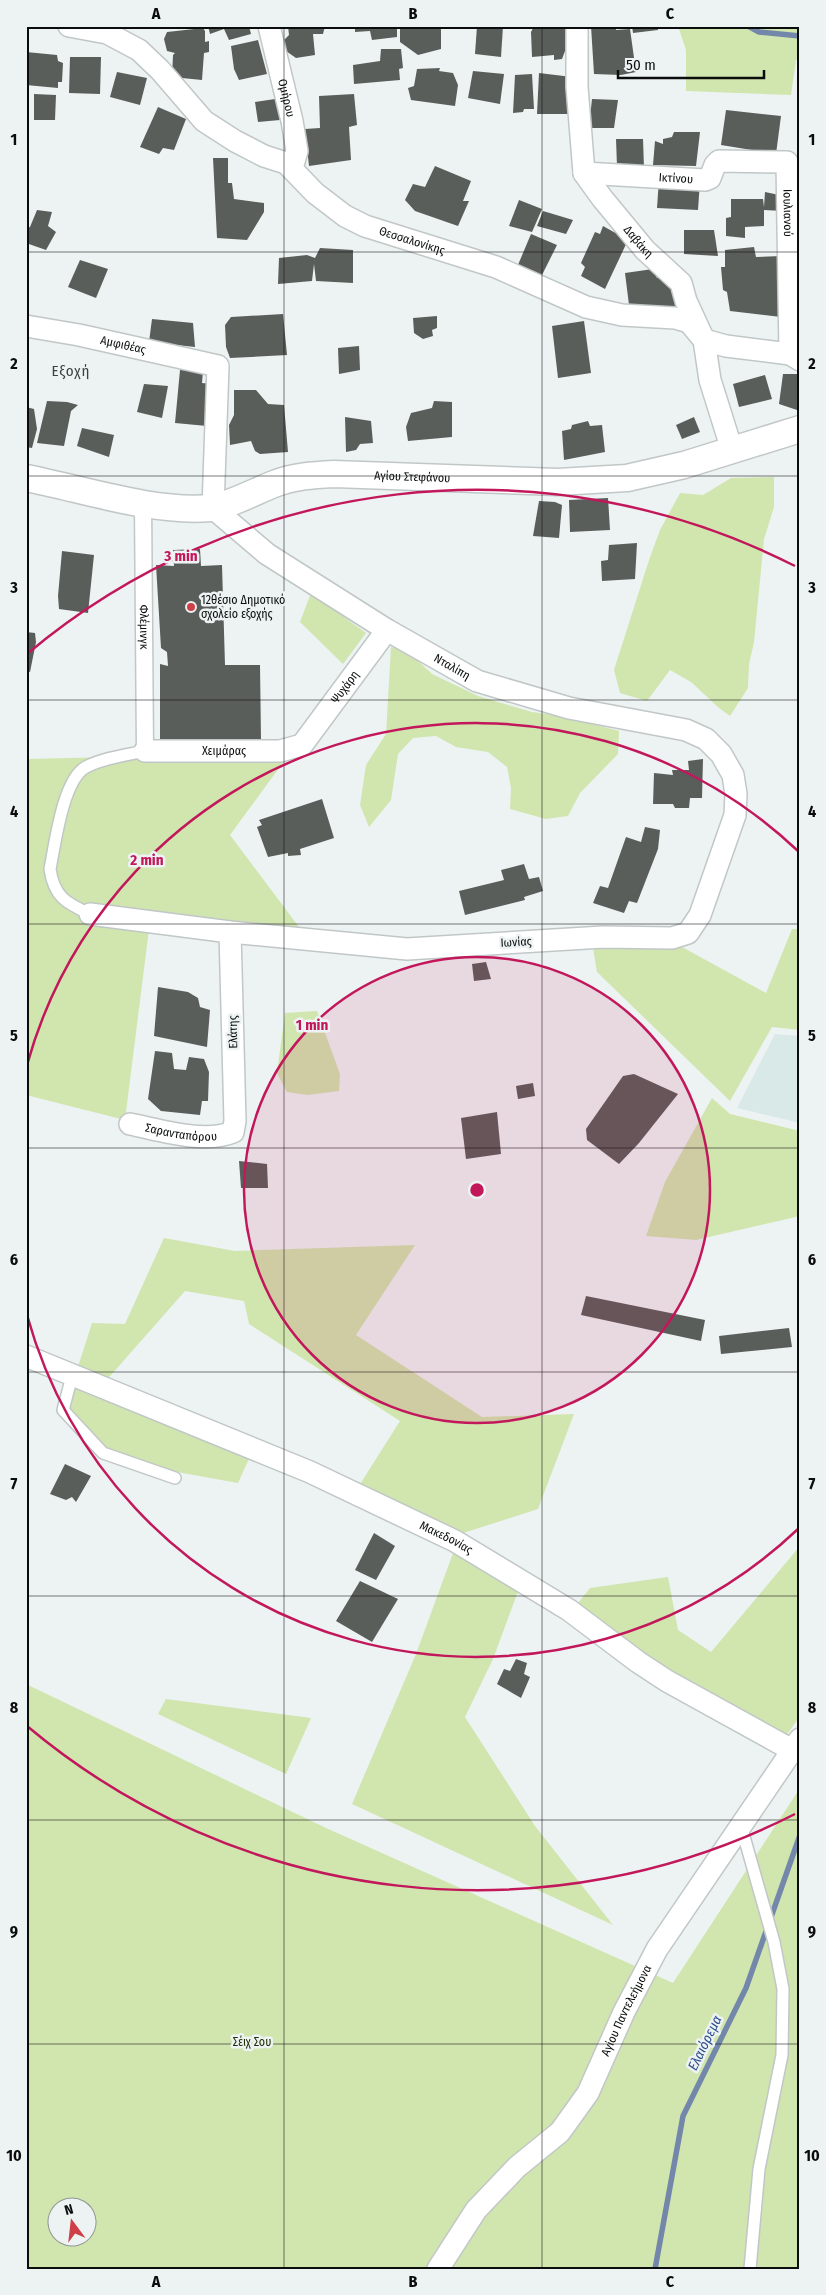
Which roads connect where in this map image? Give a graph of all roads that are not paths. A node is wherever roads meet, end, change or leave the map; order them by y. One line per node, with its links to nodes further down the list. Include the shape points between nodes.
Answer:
1 (69, 26): 5 (street, Θεσσαλονίκης, via 107,32 139,50 204,122)
2 (269, 26): 5 (street, Ομήρου, via 292,122 296,152)
3 (577, 26): 6 (street, via 577,87)
4 (787, 162): 6 (street, Ικτίνου, via 719,161 710,178 704,180); 9 (street, Ιουλιανού)
5 (292, 168): 8 (street, Θεσσαλονίκης, via 315,193 345,216 365,226 496,267 586,307 622,315 675,318 689,322)
6 (584, 173): 8 (street, Δαβάκη, via 645,250 681,283)
7 (26, 326): 14 (street, Αμφιθέας, via 218,366)
8 (704, 340): 9 (street); 11 (street, Δαβάκη, via 710,380)
9 (795, 357)
10 (800, 429): 11 (street, Αγίου Στεφάνου)
11 (732, 450): 14 (street, Αγίου Στεφάνου, via 626,478 558,482 334,474 305,476 277,482)
12 (26, 478): 13 (street, Αγίου Στεφάνου)
13 (143, 503): 14 (street, Αγίου Στεφάνου, via 185,509); 17 (street, Φλέμινγκ)
14 (213, 508): 15 (street, Νταλίπη, via 267,554)
15 (387, 630): 16 (street, Ψυχάρη); 18 (street, Νταλίπη, via 477,681 569,708 686,730 706,739)
16 (302, 745): 17 (street, Χειμάρας, via 280,751)
17 (145, 751): 19 (lane, via 86,767 74,777 67,792 50,869 51,880 67,904)
18 (721, 754): 20 (street, Ιωνίας, via 733,775 735,815 700,915 688,933 680,936 407,948)
19 (90, 914): 20 (street, Ιωνίας)
20 (230, 932): 22 (street, Ελάτης)
21 (130, 1124): 22 (street, Σαρανταπόρου, via 184,1134 219,1136)
22 (233, 1132)
23 (26, 1356): 24 (street, Μακεδονίας)
24 (72, 1376): 25 (lane, via 63,1410 103,1453); 26 (street, Μακεδονίας, via 310,1472 455,1541 569,1610 667,1681)
25 (175, 1478)
26 (796, 1744): 27 (street, Αγίου Παντελεήμονα)
27 (740, 1826): 28 (street, Αγίου Παντελεήμονα, via 657,1949 624,2012 588,2093 560,2132 516,2167 476,2210); 29 (lane, via 774,1942 783,1989 782,2055 759,2169)
28 (438, 2269)
29 (750, 2269)

